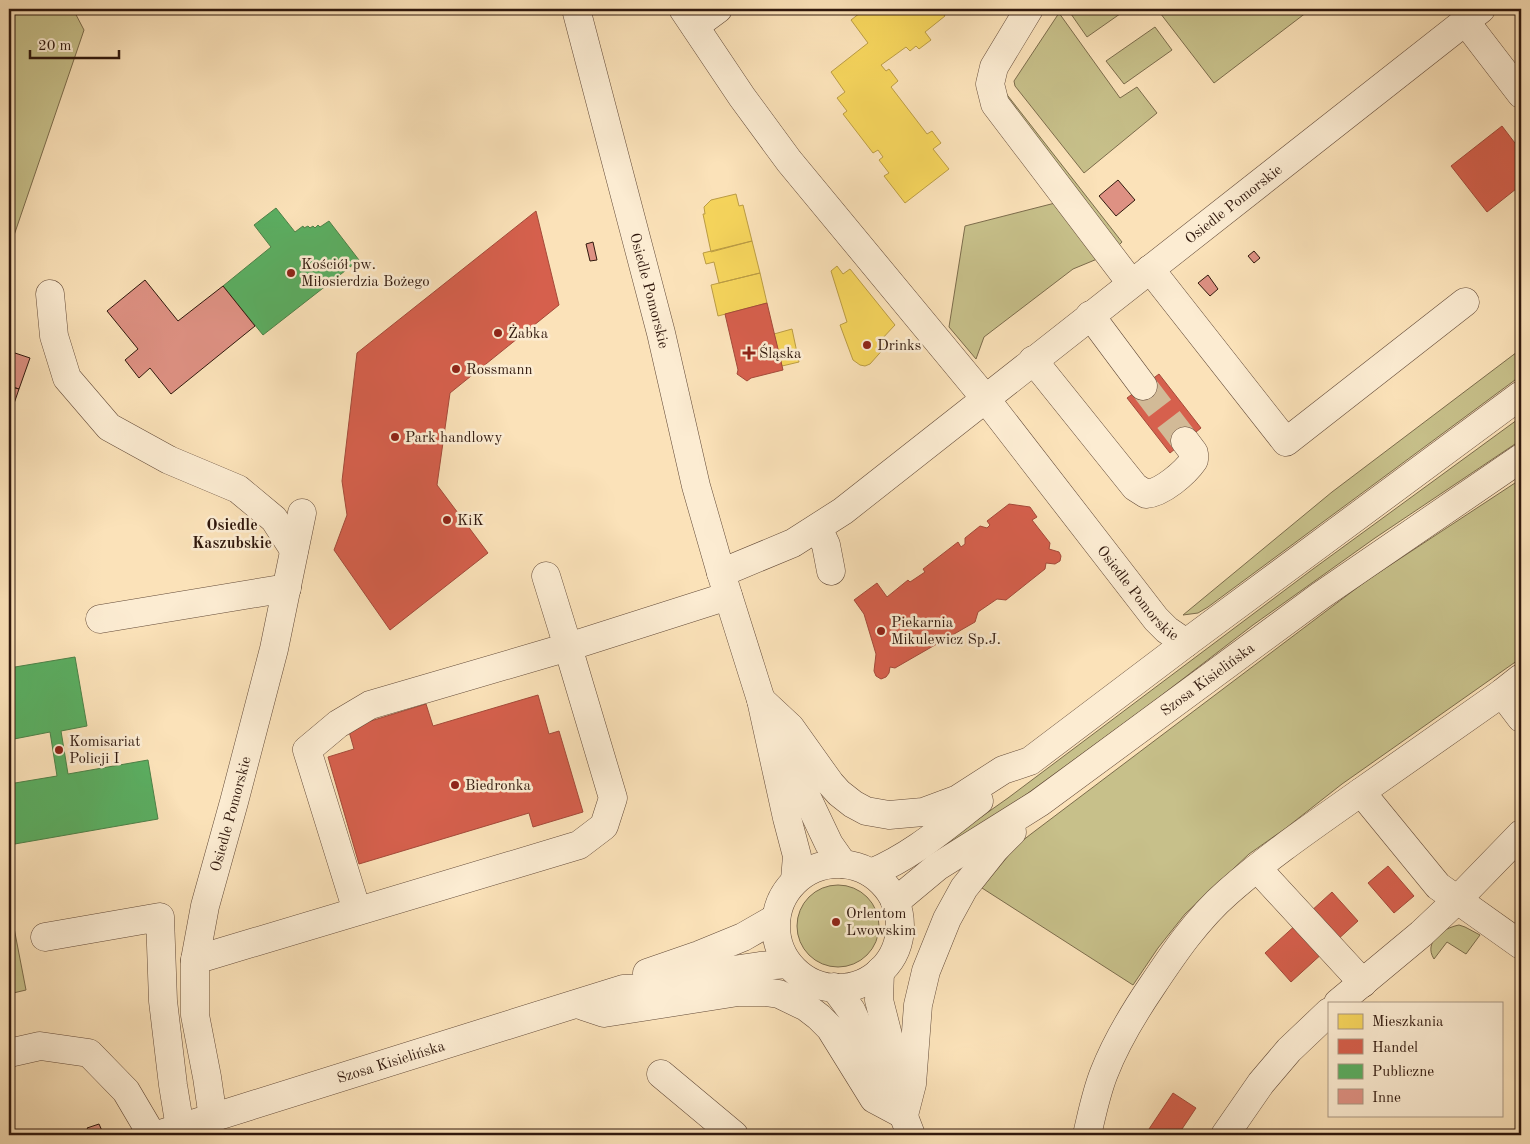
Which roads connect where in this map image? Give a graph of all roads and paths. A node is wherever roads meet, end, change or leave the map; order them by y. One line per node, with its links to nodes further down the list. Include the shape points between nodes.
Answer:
1 (576, 9): 22 (street, Osiedle Pomorskie)
2 (718, 9): 5 (street, Osiedle Pomorskie)
3 (1029, 9): 7 (street, via 994,67 990,84 995,104)
4 (1473, 15): 6 (street); 7 (street, Osiedle Pomorskie)
5 (689, 18): 14 (street, Osiedle Pomorskie, via 789,161)
6 (1520, 89)
7 (1140, 276): 9 (street, via 1286,442); 10 (street, Osiedle Pomorskie)
8 (50, 294): 19 (street, via 54,336 67,378 109,428 169,460 238,489 274,519)
9 (1465, 302)
10 (1090, 316): 11 (street, Osiedle Pomorskie); 12 (street)
11 (1033, 360): 14 (street, Osiedle Pomorskie); 15 (street, via 1135,486 1146,494 1160,490 1188,469 1194,453)
12 (1143, 386)
13 (1521, 395): 25 (street)
14 (985, 398): 18 (street, Osiedle Pomorskie); 25 (street, Osiedle Pomorskie, via 1156,619)
15 (1185, 441)
16 (1521, 458): 32 (street, Szosa Kisielińska, via 1320,596)
17 (302, 513): 19 (street, Osiedle Pomorskie)
18 (818, 528): 20 (street, via 826,545); 22 (street, Osiedle Pomorskie)
19 (294, 550): 23 (street, Osiedle Pomorskie)
20 (831, 571)
21 (546, 576): 26 (street)
22 (724, 585): 26 (street); 28 (street, Osiedle Pomorskie)
23 (286, 588): 24 (street); 44 (street, Osiedle Pomorskie, via 274,649 205,906)
24 (100, 619)
25 (1186, 642): 30 (street)
26 (568, 647): 40 (street, via 613,798 604,826 579,845); 40 (street, via 370,705 338,724 307,750)
27 (1512, 686): 29 (street); 31 (street)
28 (761, 700): 30 (street, via 790,727 839,793 866,811 889,815 923,812 958,799 1003,770); 34 (street, via 829,844); 37 (street, via 797,856)
29 (1521, 718)
30 (1030, 761): 36 (street, via 920,846)
31 (1361, 792): 35 (street); 38 (street, via 1438,886)
32 (1040, 803): 39 (street, Szosa Kisielińska, via 937,867); 57 (street, via 995,849 964,888 947,919 926,971 918,1005)
33 (1521, 834): 38 (street)
34 (843, 864): 36 (street, via 858,866); 37 (street, via 824,865)
35 (1257, 868): 47 (street); 61 (street, via 1200,920 1176,948 1142,1001 1104,1073)
36 (872, 873): 39 (street)
37 (795, 880): 41 (street, via 779,904)
38 (1456, 900): 43 (street); 47 (street)
39 (895, 902): 46 (street, via 900,923 898,941)
40 (357, 911): 44 (street)
41 (776, 918): 45 (street, via 780,950); 49 (street, Szosa Kisielińska, via 742,937 645,973)
42 (45, 937): 58 (street, via 160,917 163,1001 173,1085)
43 (1521, 945)
44 (195, 960): 56 (street, Osiedle Pomorskie, via 195,1015)
45 (788, 964): 48 (street, via 801,976 817,984); 49 (street, Szosa Kisielińska, via 726,971 649,988)
46 (880, 971): 48 (street, via 859,984); 55 (street, via 879,1000 893,1055)
47 (1363, 983): 50 (street)
48 (834, 987): 55 (street, via 851,1010 876,1064)
49 (624, 989): 51 (street, Szosa Kisielińska)
50 (1339, 1002)
51 (577, 1004): 56 (street, Szosa Kisielińska); 57 (street, via 604,1013 738,992 779,994 806,1007 830,1028 874,1099)
52 (1328, 1013): 62 (street, via 1267,1077)
53 (9, 1053): 59 (street, via 40,1046 89,1053 126,1091)
54 (661, 1074): 60 (street)
55 (891, 1083): 57 (street)
56 (213, 1118): 58 (street, Szosa Kisielińska)
57 (908, 1125)
58 (169, 1132)
59 (152, 1135)
60 (734, 1135)
61 (1087, 1135)
62 (1225, 1135)

